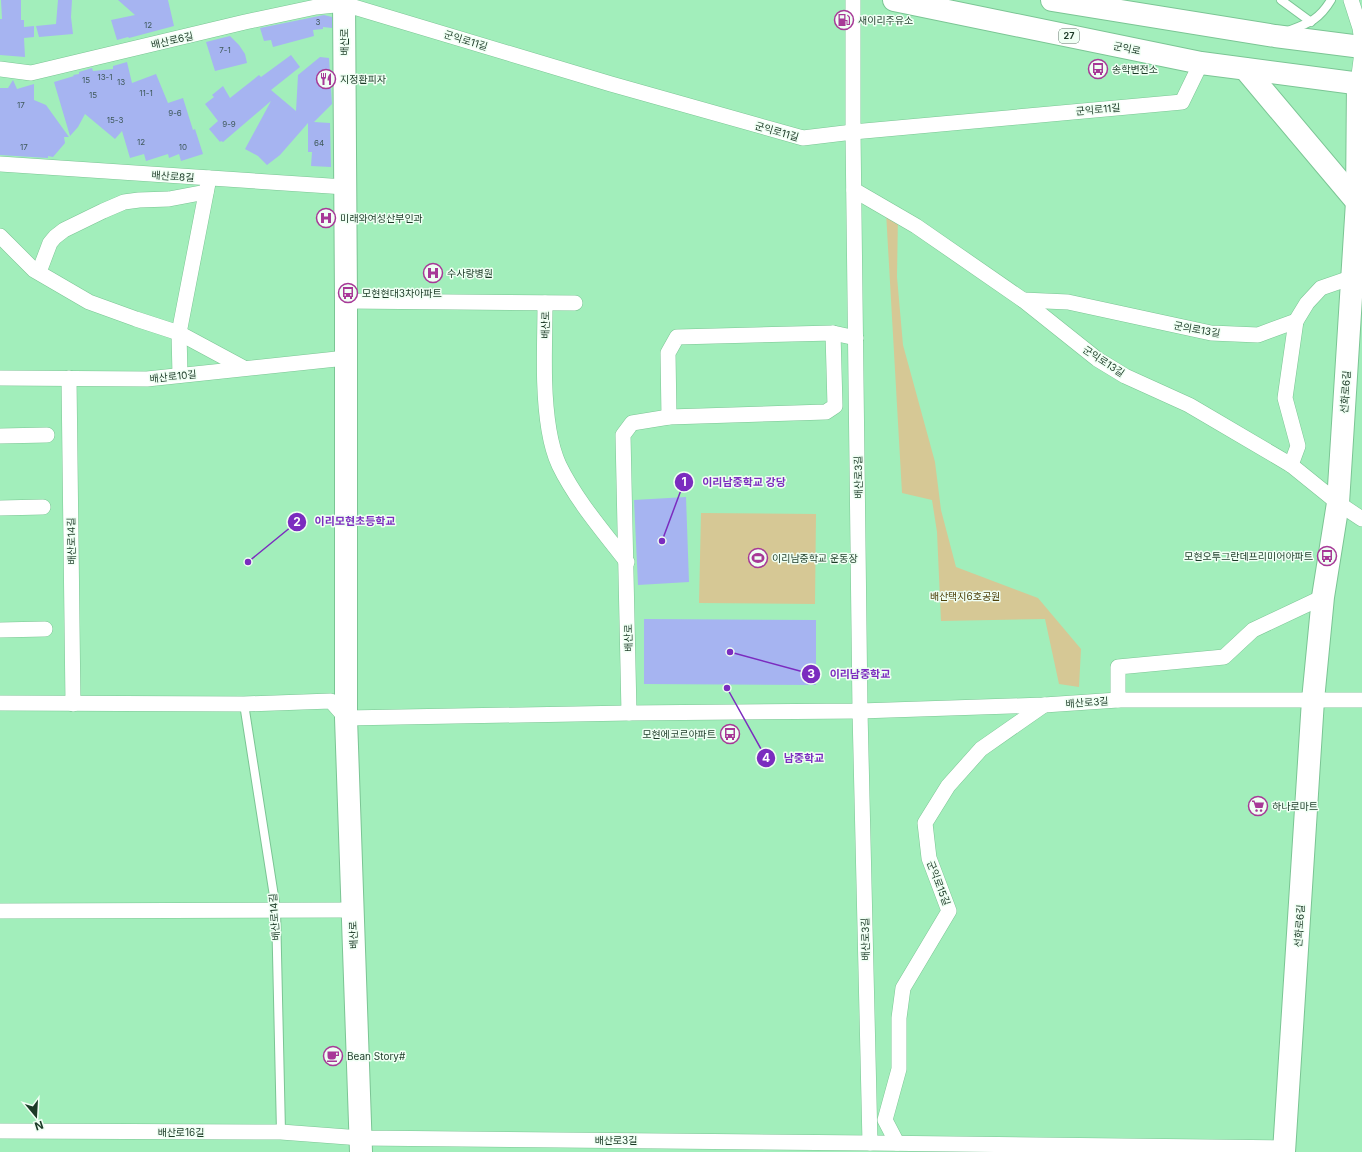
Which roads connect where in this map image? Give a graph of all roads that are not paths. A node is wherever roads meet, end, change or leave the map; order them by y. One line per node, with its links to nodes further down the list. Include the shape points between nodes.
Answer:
1 (853, 0): 17 (street)
2 (894, 0): 13 (street, 군익로 / 27)
3 (1052, 0): 9 (street)
4 (1280, 0): 8 (lane)
5 (1331, 0): 8 (lane, via 1325,10)
6 (1351, 0): 10 (street)
7 (344, 2): 14 (street, 배산로6길, via 245,22 31,73); 17 (street, 군익로11길, via 611,84 803,138); 20 (street, 배산로)
8 (1311, 22): 9 (lane)
9 (1275, 36): 11 (street)
10 (1362, 42)
11 (1362, 47)
12 (1362, 52): 16 (street)
13 (1201, 63): 15 (street, 군익로 / 27); 17 (street, 군익로11길, via 1182,102)
14 (0, 69)
15 (1245, 69): 16 (street, 군익로 / 27); 22 (street)
16 (1360, 83): 22 (street, 선화로6길)
17 (853, 132): 21 (street, 배산로3길)
18 (0, 164): 19 (street, 배산로8길)
19 (207, 185): 20 (street, 배산로8길); 24 (street, via 169,199 124,202 64,230 50,243); 31 (street)
20 (345, 187): 27 (street, 배산로)
21 (854, 190): 26 (street, 군익로13길, via 916,226); 33 (street, 배산로3길)
22 (1360, 201): 25 (street, 선화로6길)
23 (0, 236): 24 (street)
24 (39, 272): 31 (street, via 89,302)
25 (1353, 278): 30 (street, via 1321,288 1307,303); 43 (street, 선화로6길)
26 (1023, 300): 30 (street, 군의로13길, via 1068,302 1211,333 1258,335); 42 (street, 군익로13길, via 1097,359 1125,376 1189,405)
27 (346, 301): 28 (street, 배산로); 34 (street, 배산로)
28 (546, 303): 29 (street, 배산로); 47 (street, 배산로, via 545,401 552,442 559,464 574,492)
29 (575, 303)
30 (1296, 321): 42 (street, via 1286,398 1298,446)
31 (179, 333): 35 (street); 36 (street)
32 (833, 333): 33 (street); 39 (street, via 677,337 668,353); 39 (street, via 835,406 826,412)
33 (856, 338): 58 (street, 배산로3길)
34 (346, 358): 35 (street, 배산로10길); 60 (street, 배산로)
35 (244, 368): 36 (street, 배산로10길)
36 (180, 375): 38 (street, 배산로10길, via 148,379)
37 (0, 378): 38 (street, 배산로10길)
38 (69, 378): 55 (street, 배산로14길)
39 (669, 417): 47 (street, via 632,423 623,435)
40 (47, 435): 41 (street)
41 (0, 436)
42 (1291, 465): 43 (street, 군익로13길)
43 (1338, 503): 46 (street, 군익로13길); 48 (street, 선화로6길)
44 (43, 507): 45 (street)
45 (0, 508)
46 (1362, 519)
47 (627, 562): 59 (street, 배산로)
48 (1323, 597): 51 (street, via 1253,630 1224,657 1118,667); 52 (street, 선화로6길)
49 (0, 630): 50 (street)
50 (45, 630)
51 (1118, 700): 52 (street, 배산로3길); 57 (street, 배산로3길)
52 (1313, 700): 53 (street); 69 (street, 선화로6길)
53 (1362, 700)
54 (0, 703): 55 (street)
55 (74, 704): 56 (street)
56 (244, 704): 60 (street, via 331,701); 61 (lane, 배산로14길)
57 (1044, 705): 58 (street, 배산로3길); 67 (street, 군익로15길, via 981,749 948,786 925,823 929,858 949,911 903,988 899,1018 899,1069 885,1120)
58 (860, 711): 59 (street, 배산로3길); 66 (street, 배산로3길)
59 (630, 713): 60 (street)
60 (346, 718): 62 (street, 배산로)
61 (276, 910): 62 (street); 63 (street); 65 (lane, 배산로14길)
62 (352, 910): 68 (street, 배산로)
63 (0, 911)
64 (0, 1131): 65 (street, 배산로16길)
65 (281, 1132): 68 (street, 배산로16길)
66 (870, 1143): 67 (street, 배산로3길); 68 (street, 배산로3길)
67 (897, 1144): 69 (street, 배산로3길)
68 (361, 1145)
69 (1284, 1150)

